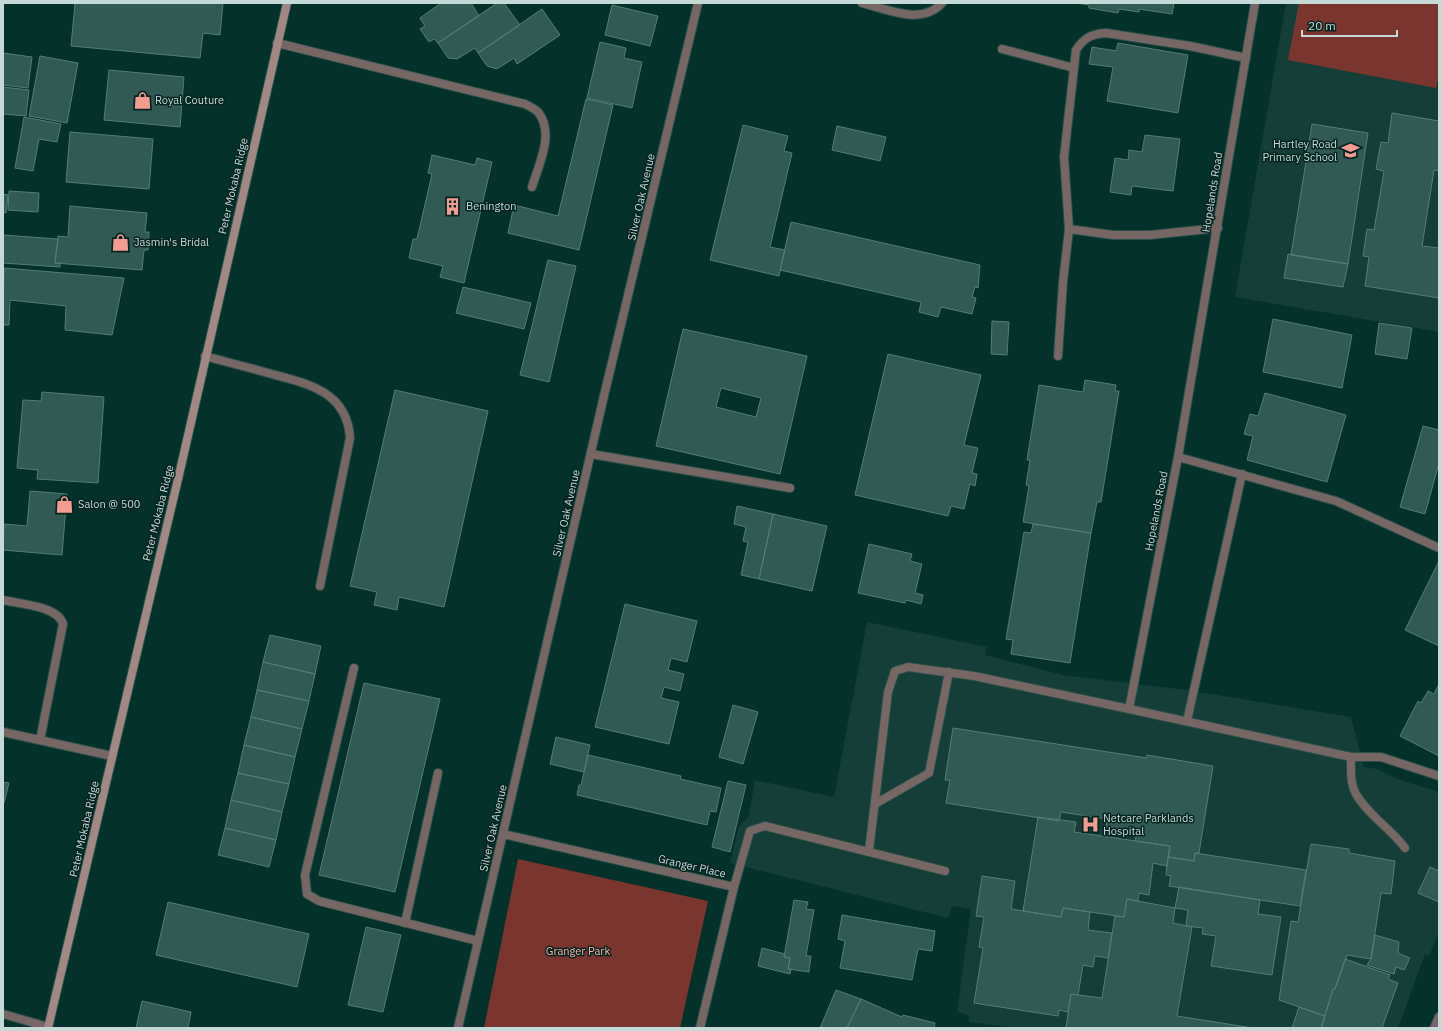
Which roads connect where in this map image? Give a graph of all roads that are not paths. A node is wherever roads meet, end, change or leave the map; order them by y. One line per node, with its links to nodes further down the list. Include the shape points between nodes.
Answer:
1 (287, 3): 6 (street, Peter Mokaba Ridge)
2 (698, 3): 15 (street, Silver Oak Avenue)
3 (862, 3): 4 (street, via 912,16 936,10)
4 (942, 3)
5 (1255, 3): 8 (street, Hopelands Road)
6 (278, 42): 10 (street, via 525,104 538,112 546,138); 13 (street, Peter Mokaba Ridge)
7 (1002, 49): 9 (street)
8 (1246, 58): 9 (street, via 1106,33 1093,34 1082,40 1076,50); 11 (street, Hopelands Road)
9 (1074, 68): 12 (street, via 1064,158)
10 (532, 187)
11 (1218, 228): 12 (street, via 1150,235 1113,235); 16 (street, Hopelands Road)
12 (1069, 229): 14 (street)
13 (205, 356): 20 (street, via 309,384 328,394 340,407 349,423 350,438); 28 (street, Peter Mokaba Ridge)
14 (1058, 356)
15 (591, 454): 18 (street); 33 (street, Silver Oak Avenue)
16 (1178, 457): 17 (street); 24 (street, Hopelands Road)
17 (1242, 474): 19 (street, via 1336,501); 25 (street)
18 (790, 488)
19 (1439, 548)
20 (320, 586)
21 (3, 600): 27 (street, via 50,610 61,618 63,624)
22 (354, 668): 38 (street, via 305,875 307,894 312,898)
23 (950, 672): 24 (street); 32 (street, via 929,773); 32 (street, via 908,667 895,671 888,692)
24 (1129, 709): 25 (street)
25 (1187, 721): 29 (street)
26 (3, 732): 27 (street)
27 (40, 740): 28 (street)
28 (112, 756): 42 (street, Peter Mokaba Ridge)
29 (1351, 757): 31 (street, via 1381,757); 34 (street, via 1352,782 1356,794)
30 (438, 773): 38 (street)
31 (1439, 776)
32 (875, 804): 35 (street)
33 (503, 834): 37 (street, Granger Place); 39 (street, Silver Oak Avenue)
34 (1405, 848)
35 (869, 851): 36 (street); 37 (street, via 776,828 758,827 750,831)
36 (945, 871)
37 (734, 887): 44 (street, Granger Place)
38 (405, 923): 39 (street)
39 (478, 941): 43 (street, Silver Oak Avenue)
40 (3, 1014): 42 (street)
41 (1439, 1017): 45 (street)
42 (48, 1028)
43 (458, 1028)
44 (700, 1028)
45 (1434, 1028)

